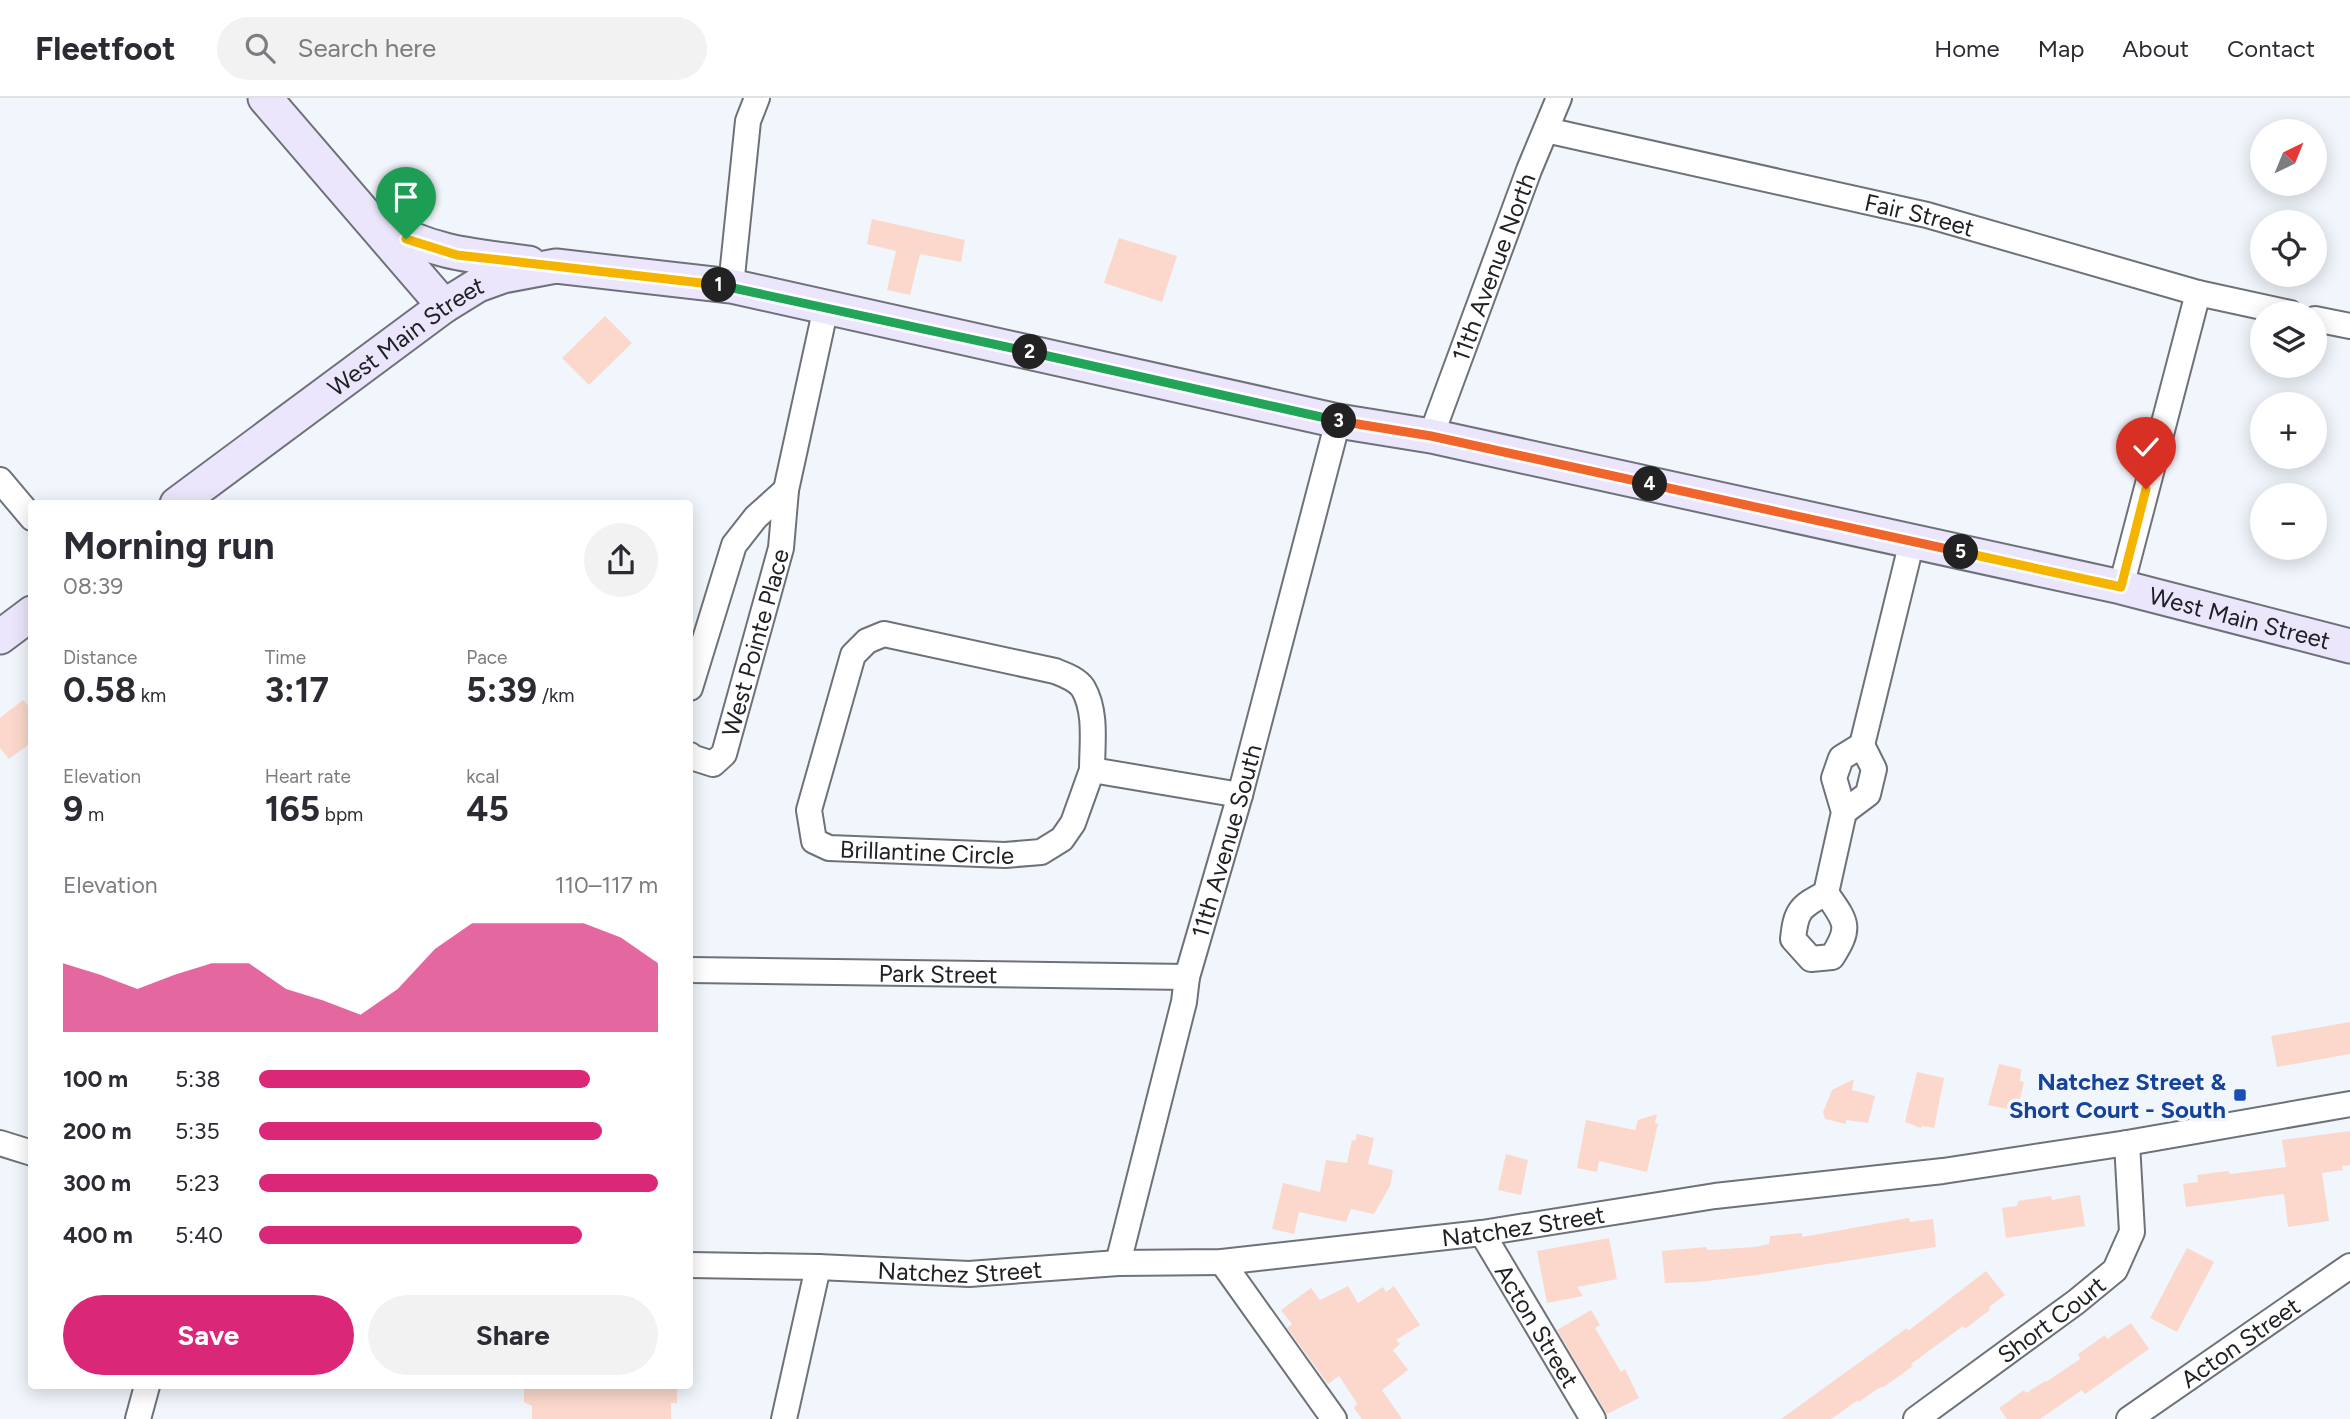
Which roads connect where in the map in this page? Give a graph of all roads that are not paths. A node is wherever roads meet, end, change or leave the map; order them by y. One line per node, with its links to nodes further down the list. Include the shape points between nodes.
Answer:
1 (265, 98): 5 (main road)
2 (757, 98): 7 (street, via 748,121)
3 (1559, 98): 4 (street, 11th Avenue North)
4 (1546, 130): 8 (street, Fair Street, via 1927,215); 15 (street, 11th Avenue North)
5 (362, 212): 6 (main road, via 406,239 457,255); 10 (main road)
6 (556, 266): 7 (main road, West Main Street); 10 (main road, West Main Street, via 503,276)
7 (731, 286): 11 (main road, West Main Street)
8 (2197, 293): 9 (street, Fair Street); 21 (street)
9 (2250, 304)
10 (443, 306): 18 (main road, West Main Street)
11 (826, 307): 14 (main road, West Main Street); 17 (street, West Pointe Place)
12 (2327, 321): 13 (street)
13 (2350, 326)
14 (1338, 421): 15 (main road, West Main Street); 29 (street, 11th Avenue South)
15 (1431, 436): 20 (main road, West Main Street)
16 (0, 480): 19 (street)
17 (786, 490): 25 (street, West Pointe Place, via 734,545); 27 (street, West Pointe Place, via 781,548 724,754 713,764)
18 (182, 500)
19 (28, 514)
20 (1912, 541): 21 (main road, West Main Street); 26 (street)
21 (2121, 587): 24 (main road, West Main Street)
22 (28, 616): 23 (main road)
23 (0, 637)
24 (2350, 646)
25 (693, 678)
26 (1862, 745): 30 (street, via 1841,758 1834,778); 30 (street, via 1874,769 1868,794)
27 (693, 758)
28 (1092, 770): 28 (street, Brillantine Circle, via 1073,823 1062,839 1041,852 1005,855 829,849 814,841 809,810 853,655 867,641 884,634 1074,679 1083,687 1092,714); 29 (street)
29 (1240, 795): 33 (street, 11th Avenue South)
30 (1844, 811): 31 (street)
31 (1826, 894)
32 (693, 970): 33 (street, Park Street)
33 (1187, 977): 40 (street, 11th Avenue South)
34 (2350, 1104): 36 (street, Natchez Street)
35 (0, 1143): 37 (street)
36 (2127, 1143): 38 (street, Natchez Street, via 1943,1171 1715,1196); 49 (street, Short Court, via 2132,1232 2115,1270)
37 (28, 1152)
38 (1482, 1233): 39 (street, Natchez Street); 48 (street, Acton Street)
39 (1222, 1262): 40 (street, Natchez Street); 47 (street)
40 (1118, 1263): 43 (street, Natchez Street, via 970,1274)
41 (693, 1265): 43 (street, Natchez Street)
42 (2350, 1266): 50 (street, Acton Street)
43 (818, 1267): 46 (street)
44 (146, 1389): 45 (street)
45 (138, 1419)
46 (784, 1419)
47 (1334, 1419)
48 (1593, 1419)
49 (1916, 1419)
50 (2129, 1419)

